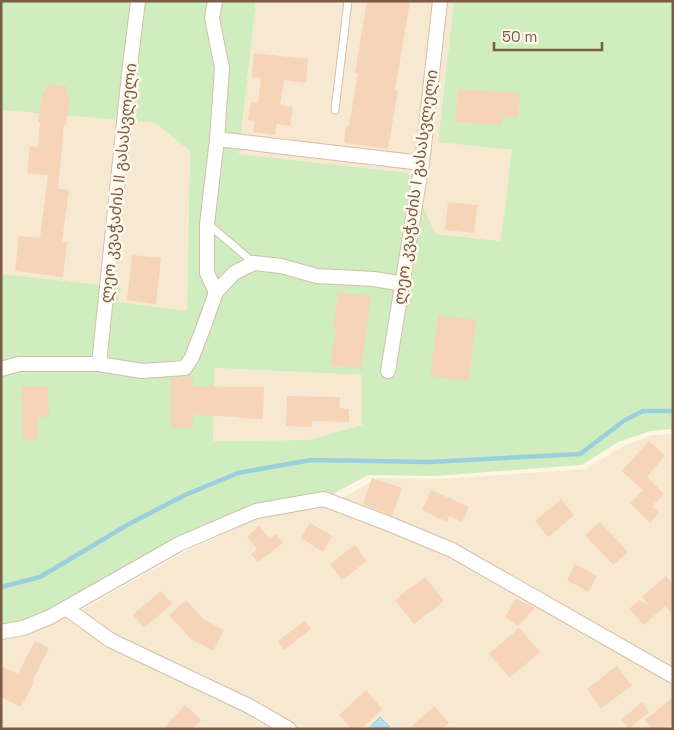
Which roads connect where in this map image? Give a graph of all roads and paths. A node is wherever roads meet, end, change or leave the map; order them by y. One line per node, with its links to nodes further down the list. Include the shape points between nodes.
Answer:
1 (138, 1): 12 (street, ლეო კვაჭაძის II გასასვლელი)
2 (215, 1): 6 (street, via 212,18 222,68)
3 (348, 1): 5 (lane)
4 (440, 1): 7 (street, ლეო კვაჭაძის I გასასვლელი)
5 (335, 110)
6 (217, 139): 7 (street); 8 (street)
7 (422, 163): 10 (street, ლეო კვაჭაძის I გასასვლელი)
8 (208, 224): 9 (lane); 11 (street, via 208,273)
9 (254, 263): 10 (street, via 281,266 317,276); 11 (street, via 234,273)
10 (403, 284): 14 (street, ლეო კვაჭაძის I გასასვლელი)
11 (216, 292): 12 (street, via 185,368 142,372)
12 (99, 364): 13 (street, via 19,364)
13 (1, 369)
14 (388, 371)
15 (66, 608): 16 (street, via 23,628); 17 (street, via 180,544 256,511 324,499 452,550); 18 (street, via 110,640 249,706)
16 (1, 632)
17 (673, 676)
18 (289, 729)

